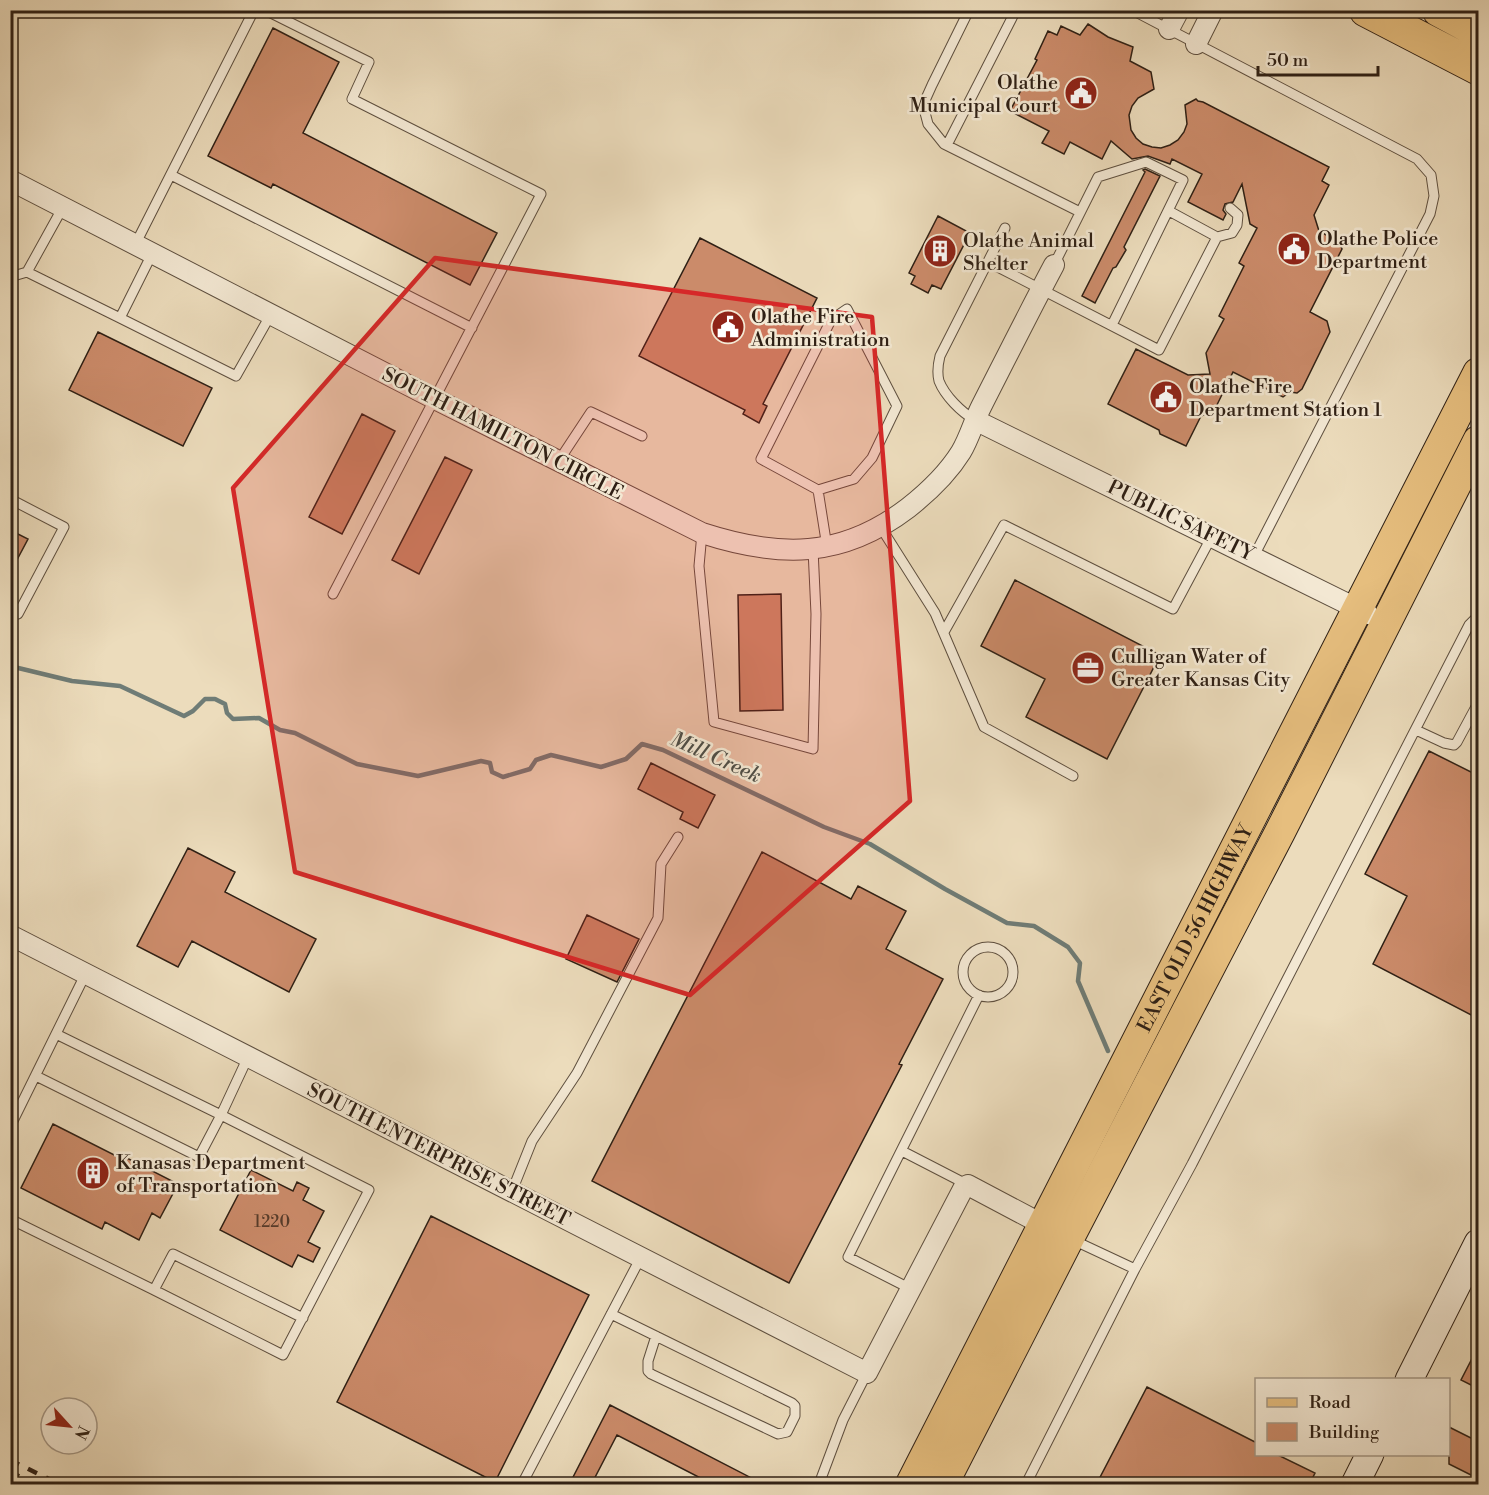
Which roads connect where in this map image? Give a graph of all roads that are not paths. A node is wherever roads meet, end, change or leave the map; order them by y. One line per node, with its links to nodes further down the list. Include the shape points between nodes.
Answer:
1 (254, 10): 15 (lane)
2 (266, 10): 32 (lane, via 369,62 352,99 541,194)
3 (969, 10): 14 (lane, via 923,105 928,124)
4 (1016, 10): 14 (lane)
5 (1132, 10): 10 (lane)
6 (1179, 10): 10 (street)
7 (1213, 10): 12 (street)
8 (1366, 10): 13 (highway)
9 (1439, 10): 11 (highway)
10 (1169, 29): 12 (lane)
11 (1479, 31)
12 (1196, 44): 45 (lane, via 1417,159 1431,174 1434,196 1430,214)
13 (1479, 68)
14 (947, 145): 20 (lane)
15 (171, 175): 23 (lane); 32 (lane)
16 (10, 180): 17 (street, SOUTH HAMILTON CIRCLE)
17 (63, 207): 23 (street, SOUTH HAMILTON CIRCLE); 26 (lane)
18 (1230, 208): 22 (lane, via 1238,215 1237,225 1232,233)
19 (1168, 211): 20 (lane, via 1183,180 1146,162 1098,177); 22 (lane); 31 (lane)
20 (1080, 212): 25 (lane)
21 (1005, 228): 24 (lane)
22 (1217, 237): 31 (lane, via 1160,350)
23 (144, 250): 29 (street, SOUTH HAMILTON CIRCLE); 30 (lane)
24 (987, 262): 28 (lane); 35 (lane, via 940,356 938,368 939,381 960,411)
25 (1054, 265): 28 (street, SOUTH HAMILTON CIRCLE)
26 (27, 272): 27 (lane); 30 (lane)
27 (10, 277)
28 (1041, 289): 31 (lane); 35 (street, SOUTH HAMILTON CIRCLE)
29 (271, 314): 30 (lane, via 236,376); 34 (street, SOUTH HAMILTON CIRCLE)
30 (120, 318)
31 (1112, 325)
32 (472, 328): 34 (lane)
33 (1479, 373): 47 (main road, EAST OLD 56 HIGHWAY)
34 (435, 399): 38 (street, SOUTH HAMILTON CIRCLE); 46 (lane)
35 (975, 420): 41 (street, SOUTH HAMILTON CIRCLE, via 961,452 943,474 920,498); 43 (street, PUBLIC SAFETY)
36 (642, 436): 38 (lane, via 591,412)
37 (1479, 441): 50 (main road, EAST OLD 56 HIGHWAY)
38 (558, 462): 42 (street, SOUTH HAMILTON CIRCLE)
39 (818, 490): 39 (lane, via 854,479 872,458 897,405 847,309 831,320 761,459); 44 (lane)
40 (10, 499): 48 (lane, via 64,527 18,614)
41 (880, 526): 44 (street, SOUTH HAMILTON CIRCLE, via 856,538); 51 (lane)
42 (702, 533): 44 (street, SOUTH HAMILTON CIRCLE, via 765,549); 44 (lane, via 699,566 714,722 813,749)
43 (1212, 536): 45 (street, PUBLIC SAFETY); 51 (lane, via 1173,609 1004,525)
44 (820, 548)
45 (1254, 556): 47 (street, PUBLIC SAFETY)
46 (333, 594)
47 (1358, 609): 50 (street, PUBLIC SAFETY); 68 (main road, EAST OLD 56 HIGHWAY)
48 (10, 610)
49 (1479, 616): 53 (lane, via 1469,625)
50 (1386, 623): 68 (main road, EAST OLD 56 HIGHWAY, via 1280,832)
51 (944, 632): 54 (lane, via 984,727)
52 (1479, 703): 53 (lane, via 1454,745)
53 (1416, 730): 71 (lane)
54 (1073, 776)
55 (678, 837): 66 (lane, via 661,864 658,918 577,1073 532,1141)
56 (10, 934): 57 (street, SOUTH ENTERPRISE STREET)
57 (86, 973): 59 (lane); 60 (street, SOUTH ENTERPRISE STREET)
58 (978, 995): 58 (lane, via 965,981 967,958 979,948 1002,950 1012,963 1008,987 994,996); 64 (lane)
59 (56, 1034): 61 (lane); 62 (lane)
60 (248, 1057): 62 (lane); 66 (street, SOUTH ENTERPRISE STREET)
61 (36, 1076): 62 (lane, via 199,1156); 63 (lane)
62 (221, 1115): 75 (lane, via 369,1190)
63 (10, 1127)
64 (902, 1150): 65 (lane); 72 (lane, via 848,1257)
65 (968, 1185): 68 (street); 72 (street)
66 (512, 1191): 70 (street, SOUTH ENTERPRISE STREET)
67 (10, 1219): 73 (lane)
68 (1056, 1231): 71 (lane); 82 (main road, EAST OLD 56 HIGHWAY); 83 (main road, EAST OLD 56 HIGHWAY)
69 (1479, 1243): 78 (street)
70 (641, 1257): 74 (lane); 77 (street, SOUTH ENTERPRISE STREET)
71 (1135, 1269): 84 (lane)
72 (911, 1289): 77 (street)
73 (154, 1290): 75 (lane, via 173,1254); 75 (lane, via 284,1355)
74 (611, 1314): 76 (lane); 80 (lane)
75 (303, 1318)
76 (656, 1336): 76 (lane, via 792,1403 795,1416 787,1432 778,1434 651,1374 648,1361)
77 (867, 1373): 81 (lane, via 843,1420)
78 (1410, 1378)
79 (1370, 1456): 85 (street)
80 (522, 1485)
81 (819, 1485)
82 (911, 1485)
83 (943, 1485)
84 (1026, 1485)
85 (1355, 1485)

